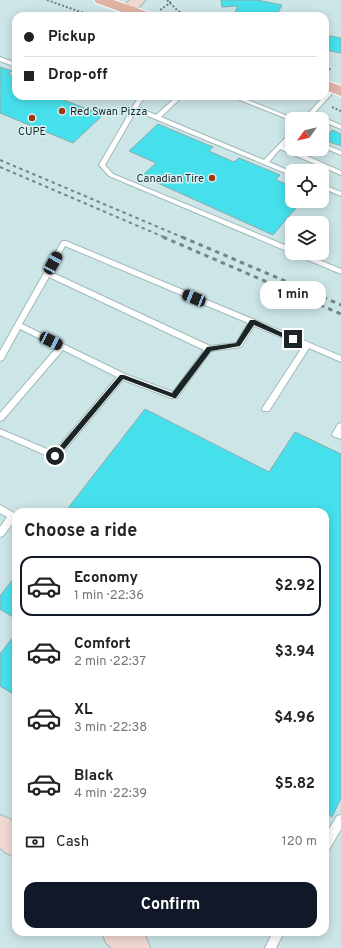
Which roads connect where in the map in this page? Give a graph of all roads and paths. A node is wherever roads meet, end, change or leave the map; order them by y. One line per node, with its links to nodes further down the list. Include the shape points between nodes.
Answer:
1 (48, 0): 6 (path)
2 (101, 0): 5 (main road)
3 (169, 1): 4 (path); 8 (path)
4 (167, 5)
5 (127, 8): 7 (main road)
6 (81, 12)
7 (136, 12)
8 (181, 12)
9 (0, 59): 10 (lane)
10 (12, 64)
11 (140, 100): 15 (lane)
12 (176, 100): 18 (lane)
13 (243, 100): 17 (lane)
14 (323, 100): 16 (lane)
15 (135, 108): 18 (lane); 30 (lane, via 102,164 111,175)
16 (312, 112)
17 (285, 116)
18 (157, 117): 25 (lane)
19 (329, 122): 20 (lane)
20 (341, 127)
21 (285, 142): 22 (lane)
22 (280, 147): 25 (lane); 27 (lane)
23 (329, 147): 24 (lane)
24 (339, 150)
25 (265, 162): 26 (lane)
26 (285, 171)
27 (341, 173)
28 (329, 189): 29 (lane)
29 (341, 194)
30 (285, 248)
31 (313, 260): 32 (lane)
32 (341, 272)
33 (47, 273): 34 (lane, via 64,243); 35 (lane); 38 (lane)
34 (252, 322): 36 (lane); 38 (lane, via 238,345)
35 (18, 325): 37 (lane); 39 (lane)
36 (307, 345): 40 (lane); 42 (lane)
37 (62, 347): 41 (lane); 43 (lane)
38 (209, 349): 41 (lane, via 174,396)
39 (0, 358)
40 (341, 359)
41 (122, 376): 45 (lane, via 55,456)
42 (266, 408)
43 (0, 418)
44 (341, 426): 46 (lane, via 336,434)
45 (0, 432)
46 (341, 436)
47 (0, 509): 48 (lane)
48 (12, 515)
49 (12, 517): 50 (lane)
50 (0, 533)
51 (341, 820): 54 (lane)
52 (0, 829): 53 (main road)
53 (12, 840)
54 (329, 840)
55 (122, 936): 57 (main road)
56 (277, 936): 58 (lane)
57 (135, 948)
58 (270, 948)

